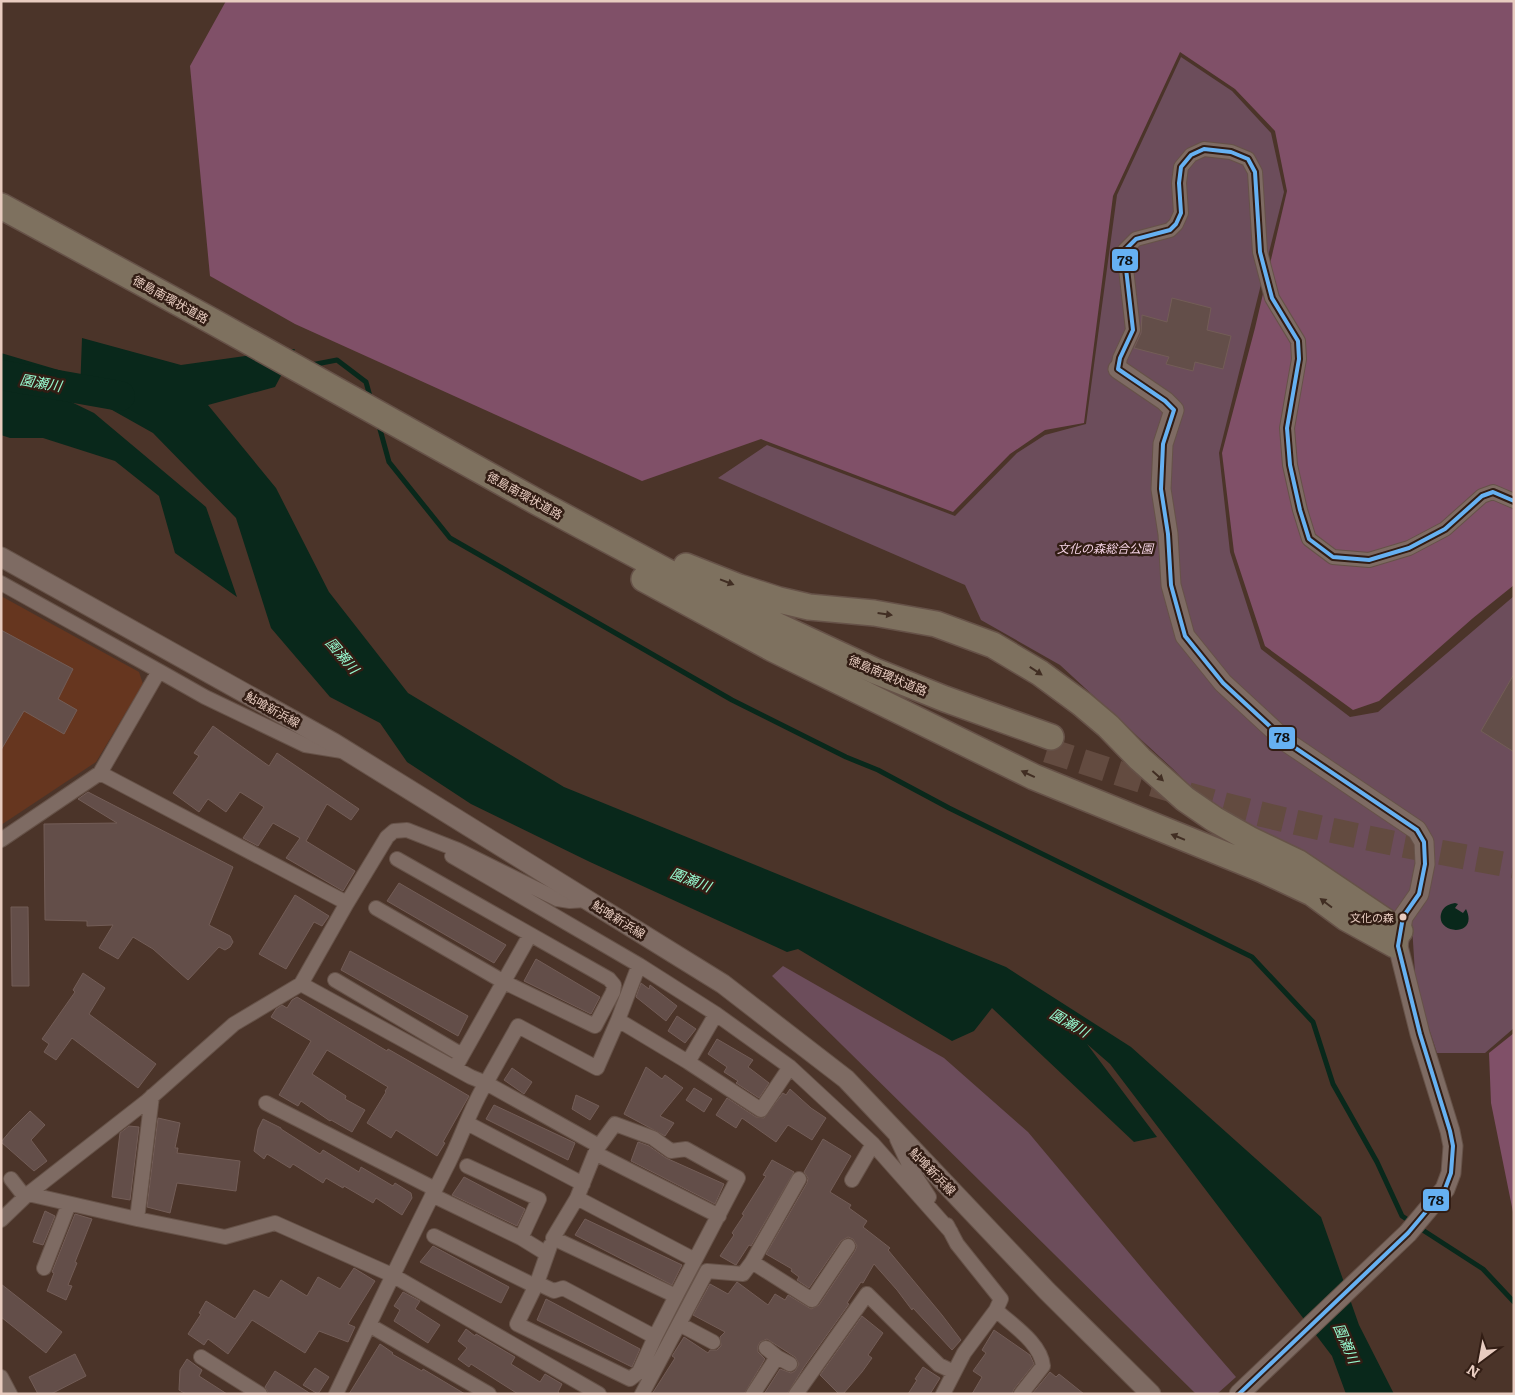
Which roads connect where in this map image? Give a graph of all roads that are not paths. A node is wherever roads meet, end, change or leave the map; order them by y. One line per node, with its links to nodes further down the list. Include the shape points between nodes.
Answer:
1 (10, 218): 3 (highway, 徳島南環状道路)
2 (1118, 369): 4 (street, via 1133,330 1124,251 1136,239 1170,230 1176,224 1182,213 1181,167 1191,155 1204,149 1230,152 1248,159 1255,172 1260,252 1272,298 1298,341 1300,360 1287,428 1290,465 1309,539 1333,557 1369,560 1409,548 1445,529 1482,496 1493,492); 19 (main road, via 1174,410 1163,444 1160,489 1168,534 1171,585 1185,636 1223,683 1288,743 1417,830 1424,842 1425,864 1419,894 1403,917)
3 (434, 452): 5 (highway, 徳島南環状道路); 7 (highway, 徳島南環状道路)
4 (1514, 501)
5 (536, 502): 7 (highway, 徳島南環状道路, via 699,589 786,630 875,671 1049,743 980,726 851,674); 19 (highway, one-way to 19, via 698,571 779,600 936,624 993,645 1040,673 1082,704 1184,799 1251,840 1299,863)
6 (1, 557): 10 (main road, 鮎喰新浜線)
7 (624, 568): 19 (highway, one-way to 7, via 1346,918 1312,893 1263,870 1034,777 773,649)
8 (1, 583): 9 (street)
9 (159, 671): 10 (street, via 305,745); 11 (street)
10 (350, 753): 15 (main road, 鮎喰新浜線)
11 (100, 772): 13 (street); 16 (street)
12 (406, 830): 15 (street, via 458,850 557,899); 16 (street, via 394,831 387,837); 20 (street)
13 (1, 840)
14 (396, 860): 18 (street)
15 (587, 900): 34 (main road, 鮎喰新浜線, via 723,984 846,1079)
16 (347, 902): 23 (street)
17 (376, 908): 22 (street)
18 (530, 936): 22 (street); 22 (street, via 609,979 614,985 595,1026)
19 (1399, 938): 82 (main road, via 1420,1034 1454,1146 1451,1173 1445,1190 1408,1233)
20 (639, 965): 24 (street); 25 (street)
21 (334, 980): 26 (street)
22 (504, 982): 26 (street)
23 (301, 984): 29 (street); 31 (street, via 234,1024)
24 (716, 1014): 27 (street); 28 (street)
25 (618, 1020): 27 (street); 30 (street, via 597,1068 518,1026)
26 (462, 1055): 29 (street)
27 (688, 1062): 28 (street, via 761,1110)
28 (790, 1067): 35 (street)
29 (454, 1068): 30 (street)
30 (486, 1083): 33 (street); 36 (street)
31 (152, 1096): 43 (street); 47 (street)
32 (266, 1103): 42 (street)
33 (467, 1123): 41 (street); 42 (street)
34 (892, 1128): 49 (street, via 911,1169); 81 (main road, 鮎喰新浜線)
35 (873, 1144): 40 (street); 49 (street)
36 (597, 1150): 41 (street); 46 (street); 46 (street, via 615,1124 653,1138 671,1151 686,1150 738,1178)
37 (467, 1166): 51 (street, via 539,1199)
38 (11, 1179): 43 (street)
39 (799, 1179): 56 (street)
40 (852, 1180)
41 (583, 1184): 44 (street)
42 (434, 1192): 51 (street); 58 (street)
43 (26, 1195): 45 (street); 48 (street)
44 (577, 1198): 52 (street); 55 (street)
45 (68, 1204): 47 (street); 57 (street)
46 (719, 1216): 55 (street)
47 (136, 1219): 58 (street, via 225,1237 275,1223)
48 (1, 1220)
49 (951, 1232): 61 (street, via 1001,1299)
50 (434, 1236): 59 (street)
51 (521, 1238): 54 (street)
52 (553, 1238): 54 (street); 60 (street)
53 (848, 1246): 56 (street, via 812,1300)
54 (547, 1254): 59 (street)
55 (695, 1260): 60 (street)
56 (752, 1262): 62 (street, via 743,1274 706,1271)
57 (44, 1268)
58 (392, 1275): 63 (street); 70 (street)
59 (536, 1284): 64 (street, via 554,1291 563,1288); 64 (street, via 517,1324 630,1379 639,1372)
60 (676, 1296): 64 (street)
61 (996, 1310): 68 (street); 80 (street, via 1042,1356 1043,1366)
62 (679, 1324): 65 (street); 76 (street)
63 (369, 1325): 73 (street); 74 (street)
64 (655, 1337)
65 (713, 1342)
66 (202, 1357): 72 (street)
67 (790, 1364): 77 (street, via 772,1353)
68 (954, 1372): 78 (street, via 939,1365 867,1294); 79 (street)
69 (1, 1377): 71 (street)
70 (576, 1388): 75 (street)
71 (10, 1394)
72 (260, 1394)
73 (336, 1394)
74 (489, 1394)
75 (599, 1394)
76 (642, 1394)
77 (753, 1394)
78 (796, 1394)
79 (943, 1394)
80 (1021, 1394)
81 (1151, 1394)
82 (1239, 1394)

